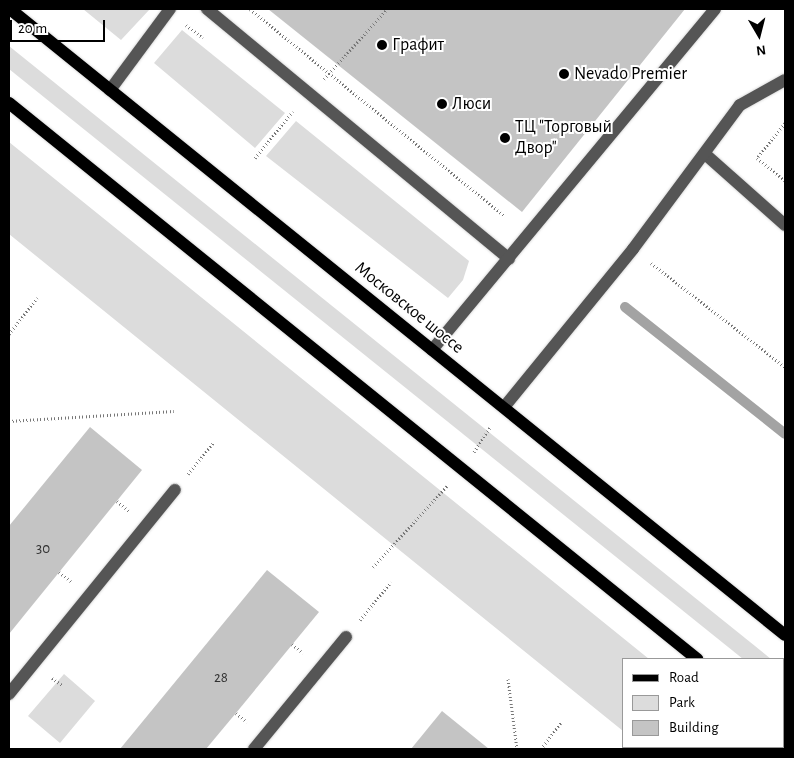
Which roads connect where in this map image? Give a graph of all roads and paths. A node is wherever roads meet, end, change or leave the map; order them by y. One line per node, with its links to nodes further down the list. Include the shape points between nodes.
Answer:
1 (10, 9): 10 (main road, Московское шоссе)
2 (207, 9): 20 (lane)
3 (250, 9): 17 (path)
4 (387, 9): 8 (path)
5 (715, 9): 20 (lane)
6 (169, 10): 7 (path); 10 (lane)
7 (205, 40)
8 (338, 65)
9 (785, 80): 14 (lane, via 740,105)
10 (110, 90): 23 (main road, Московское шоссе)
11 (9, 103): 29 (main road)
12 (287, 106): 15 (path, via 295,112)
13 (785, 123): 16 (path, via 757,158)
14 (705, 154): 18 (lane); 19 (lane)
15 (255, 158)
16 (785, 181)
17 (505, 216)
18 (785, 225)
19 (633, 249): 24 (path); 25 (lane)
20 (509, 259): 23 (lane)
21 (37, 298): 22 (path)
22 (9, 334)
23 (432, 350): 25 (main road, Московское шоссе)
24 (785, 367)
25 (504, 406): 29 (path); 33 (main road, Московское шоссе)
26 (174, 412): 27 (path)
27 (9, 421)
28 (213, 443): 30 (path)
29 (462, 469): 31 (path); 35 (main road)
30 (175, 490): 37 (lane)
31 (373, 567)
32 (391, 582): 34 (path)
33 (785, 635)
34 (346, 637): 39 (lane)
35 (696, 658)
36 (508, 679): 40 (path)
37 (9, 694)
38 (560, 722): 41 (path)
39 (254, 749)
40 (517, 749)
41 (541, 749)

